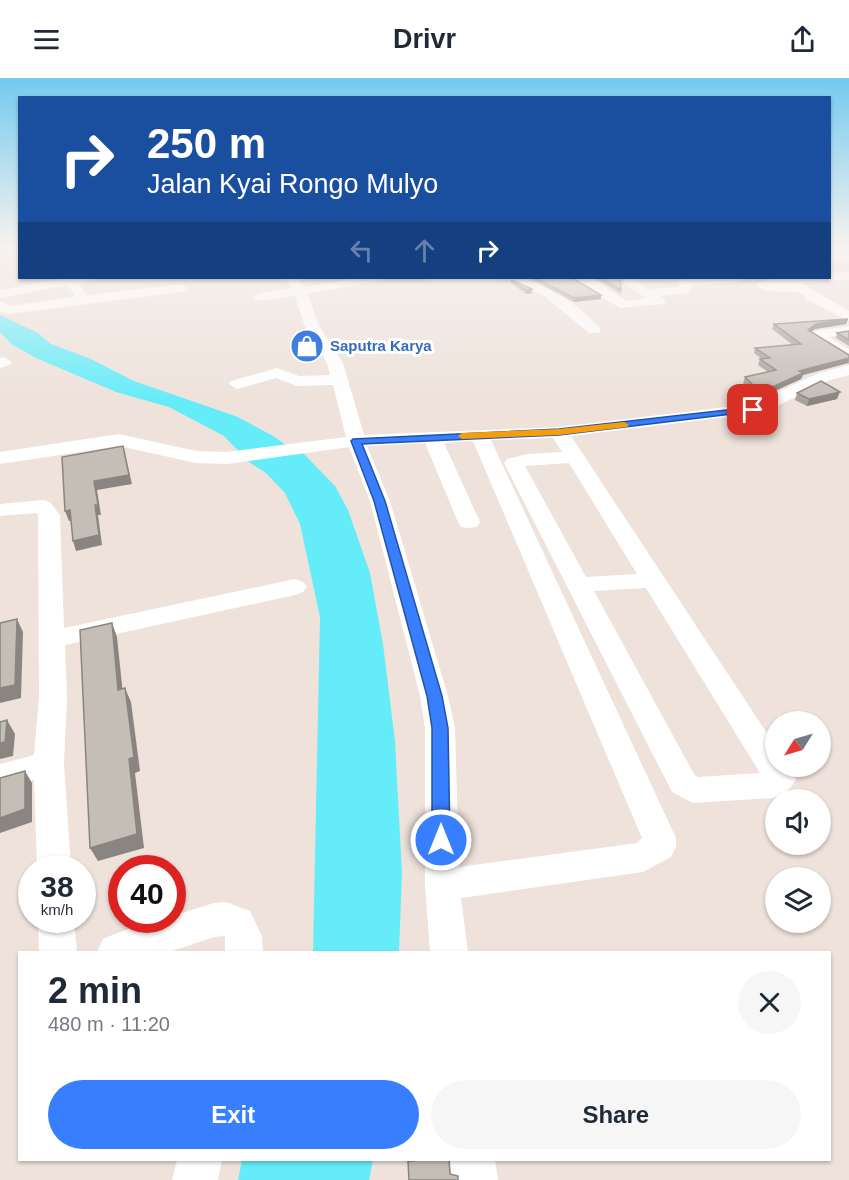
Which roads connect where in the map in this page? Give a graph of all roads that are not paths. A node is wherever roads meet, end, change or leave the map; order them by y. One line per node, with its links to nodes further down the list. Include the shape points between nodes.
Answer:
1 (48, 298): 8 (street, via 9,310)
2 (301, 298): 15 (street)
3 (556, 298): 11 (street)
4 (593, 298): 9 (street, via 606,307)
5 (614, 298): 9 (street)
6 (655, 298): 9 (street, via 659,301)
7 (815, 298): 10 (street)
8 (0, 304)
9 (625, 305)
10 (849, 317)
11 (594, 330)
12 (849, 330): 13 (street, via 815,335)
13 (845, 350)
14 (849, 370): 17 (street, via 827,375 753,410)
15 (340, 380): 16 (street, via 297,381 277,373); 20 (street)
16 (237, 384)
17 (559, 432): 18 (street); 21 (street)
18 (480, 436): 19 (street); 32 (street, via 659,847 643,857)
19 (432, 437): 20 (street); 24 (street)
20 (356, 441): 22 (street, via 243,457 196,457 119,440); 32 (street, via 380,501 434,696 440,728)
21 (574, 457): 25 (street); 26 (street, via 514,463)
22 (0, 458)
23 (0, 510): 28 (street, via 43,506 49,515)
24 (469, 522)
25 (653, 580): 26 (street); 26 (street, via 780,779 778,783 693,790 685,786)
26 (578, 585)
27 (296, 586): 28 (street)
28 (52, 639): 29 (street)
29 (49, 763): 30 (street); 31 (street)
30 (0, 777)
31 (53, 855)
32 (442, 885): 37 (street)
33 (57, 933): 34 (street)
34 (58, 951)
35 (119, 951): 36 (street, via 226,919 237,923 244,936)
36 (244, 951)
37 (449, 951)
38 (200, 1161): 40 (street)
39 (473, 1161): 41 (street)
40 (195, 1180)
41 (475, 1180)

